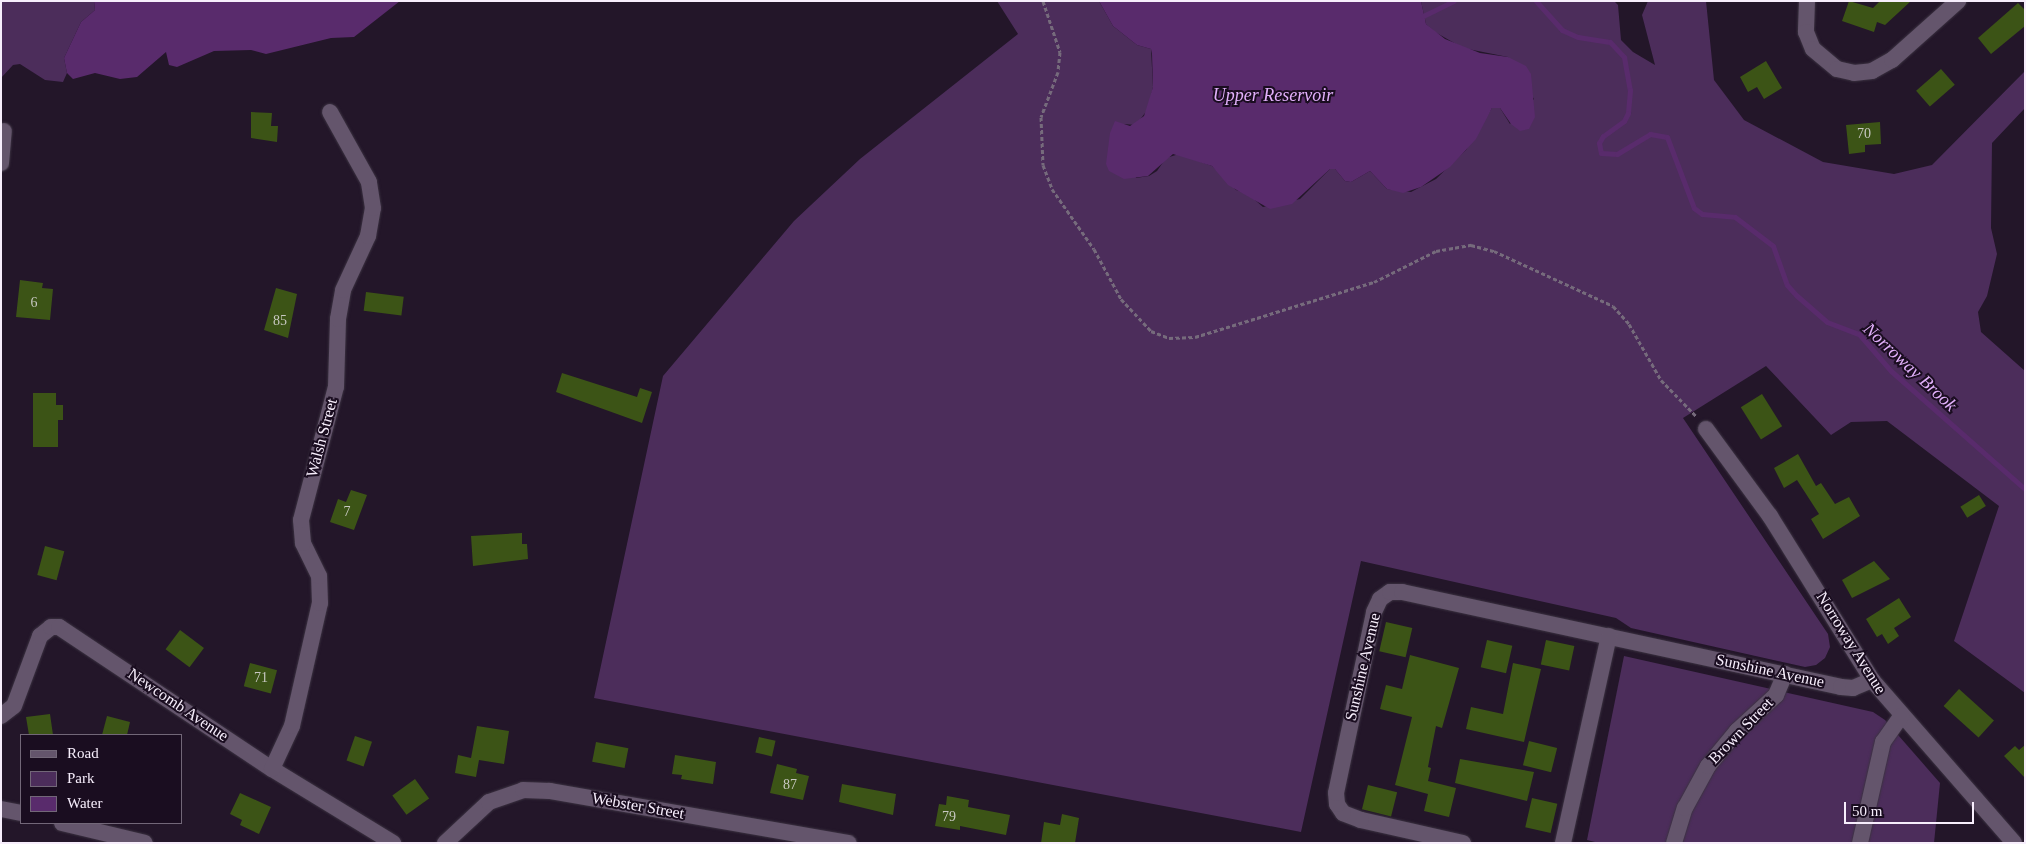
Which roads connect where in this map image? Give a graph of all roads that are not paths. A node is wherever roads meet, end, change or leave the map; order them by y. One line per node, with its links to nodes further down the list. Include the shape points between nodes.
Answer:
1 (1807, 1): 2 (street, via 1806,32 1813,49 1837,69 1854,74 1872,71 1892,60)
2 (1958, 1)
3 (330, 112): 12 (street, Walsh Street, via 369,182 373,208 368,236 343,290 338,319 336,387 301,520 303,543 318,576 319,609 292,726)
4 (4, 131): 5 (street)
5 (1, 164)
6 (1706, 429): 9 (street, Norroway Avenue, via 1776,524)
7 (1609, 636): 8 (street, Sunshine Avenue); 20 (street, Sunshine Avenue, via 1402,592 1390,592 1380,599 1336,793 1337,804 1343,813 1354,818); 21 (street)
8 (1785, 674): 9 (street, Sunshine Avenue, via 1847,688 1860,687); 22 (street, Brown Street, via 1776,694 1737,731 1708,766 1685,808)
9 (1872, 680): 11 (street, Norroway Avenue)
10 (1, 716): 12 (street, Newcomb Avenue, via 14,706 40,636 51,627 59,627)
11 (1901, 716): 23 (street, via 1884,742); 24 (street, Norroway Avenue)
12 (272, 769): 17 (street, Newcomb Avenue)
13 (1, 809): 14 (street)
14 (20, 813)
15 (66, 824): 16 (street)
16 (145, 843)
17 (394, 843)
18 (445, 843): 19 (street, Webster Street, via 489,802 523,790 550,791)
19 (848, 843)
20 (1464, 843)
21 (1563, 843)
22 (1674, 843)
23 (1860, 843)
24 (2014, 843)

